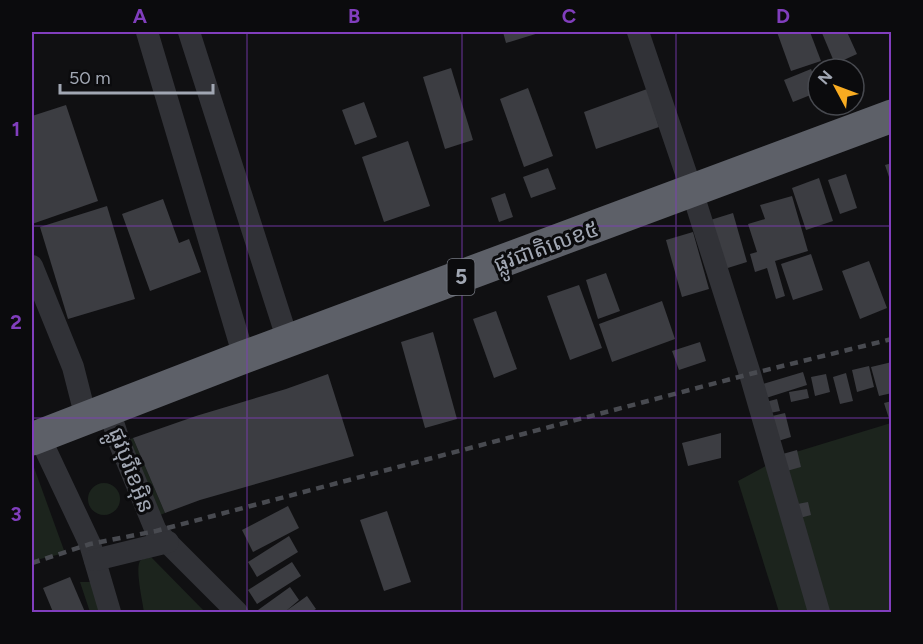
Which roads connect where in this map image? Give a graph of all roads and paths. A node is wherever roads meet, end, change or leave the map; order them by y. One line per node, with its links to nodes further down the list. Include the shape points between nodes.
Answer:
1 (147, 32): 8 (street)
2 (189, 32): 7 (street)
3 (639, 32): 5 (street)
4 (891, 117): 5 (highway, ផ្លូវជាតិលេខ៥ / 5)
5 (692, 191): 7 (highway, ផ្លូវជាតិលេខ៥ / 5); 15 (street)
6 (32, 266): 9 (street, ផ្លូវបុរីខេអ៊ិន, via 73,367)
7 (288, 341): 8 (highway, ផ្លូវជាតិលេខ៥ / 5)
8 (244, 357): 9 (highway, ផ្លូវជាតិលេខ៥ / 5)
9 (98, 414): 10 (highway, ផ្លូវជាតិលេខ៥ / 5); 11 (street, ផ្លូវបុរីខេអ៊ិន, via 120,444)
10 (35, 437): 12 (street)
11 (162, 536): 12 (street); 14 (street)
12 (92, 552): 13 (street)
13 (110, 612)
14 (237, 612)
15 (819, 612)

